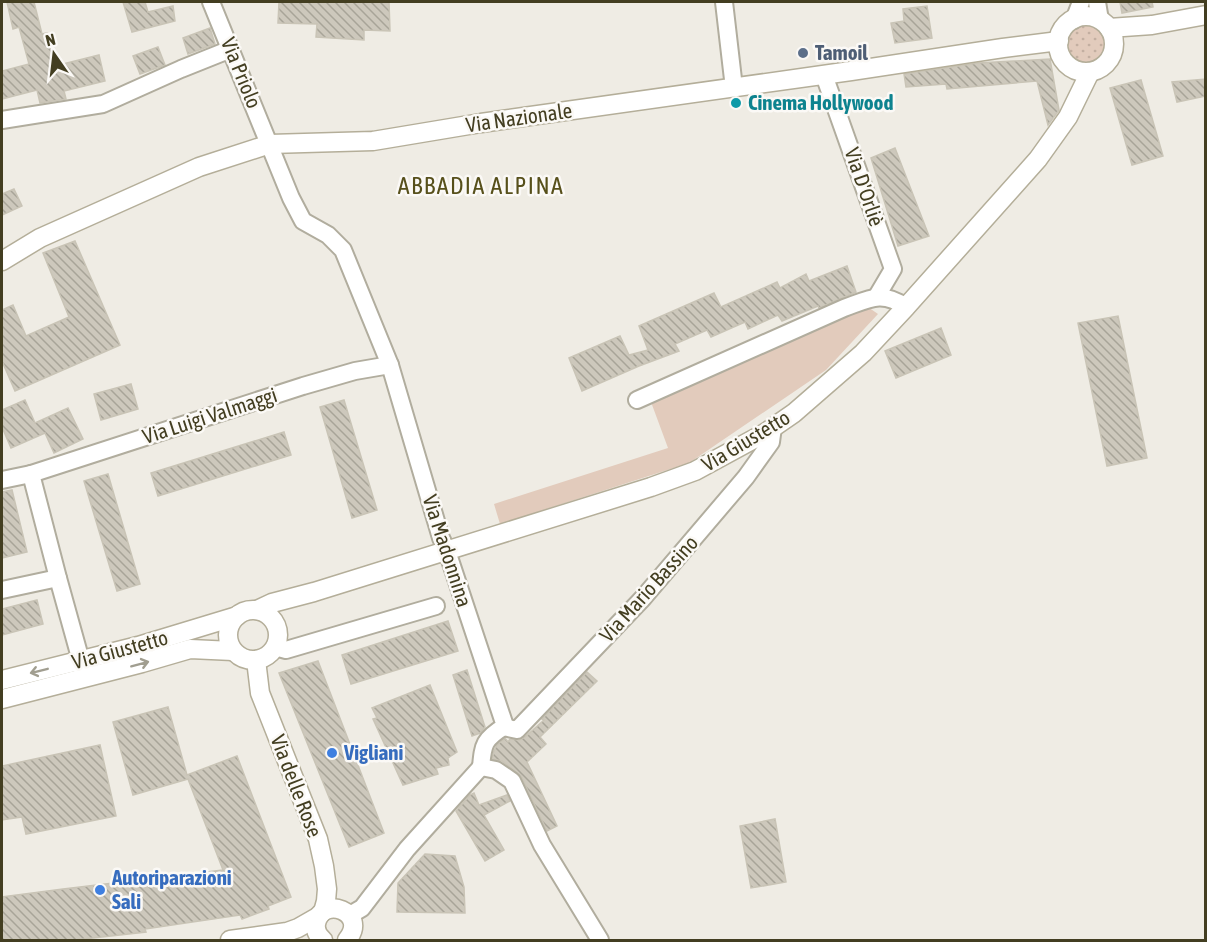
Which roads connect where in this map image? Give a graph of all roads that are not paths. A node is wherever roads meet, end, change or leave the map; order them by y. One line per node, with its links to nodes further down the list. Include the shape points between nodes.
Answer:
1 (211, 2): 10 (street, Via Priolo)
2 (724, 2): 14 (street)
3 (1081, 2): 6 (street)
4 (1097, 2): 7 (street)
5 (1206, 15): 8 (main road)
6 (1074, 20): 7 (main road, via 1092,17); 9 (main road, via 1066,25)
7 (1104, 24): 8 (main road); 11 (main road, via 1113,35)
8 (1152, 25): 11 (main road)
9 (1059, 41): 12 (main road, via 1060,54 1067,64); 13 (main road, Via Nazionale)
10 (231, 49): 15 (street, via 103,104); 16 (street, Via Priolo)
11 (1114, 51): 12 (main road, via 1098,70)
12 (1081, 70): 19 (main road, Via Giustetto, via 1068,117 1038,159)
13 (824, 75): 14 (main road, Via Nazionale); 18 (street, Via D'Orliè, via 893,269)
14 (734, 88): 16 (main road, Via Nazionale, via 373,141)
15 (2, 120)
16 (270, 144): 17 (main road, Via Nazionale, via 199,167 40,238); 20 (street, Via Madonnina, via 303,221 328,235 344,250)
17 (2, 261)
18 (877, 297): 19 (street, via 895,299); 21 (street)
19 (906, 308): 22 (main road, Via Giustetto, via 858,357)
20 (390, 365): 23 (street, Via Luigi Valmaggi, via 303,386); 25 (street, Via Madonnina)
21 (637, 400)
22 (773, 427): 25 (main road, Via Giustetto, via 695,471 651,488); 39 (street, Via Mario Bassino, via 771,442 746,477 643,598 517,729)
23 (31, 474): 24 (street, Via Luigi Valmaggi); 26 (street)
24 (2, 480)
25 (447, 551): 28 (main road, Via Giustetto); 39 (street, Via Madonnina)
26 (58, 578): 27 (street); 36 (street)
27 (2, 590)
28 (314, 592): 30 (main road, Via Giustetto); 32 (main road, Via Giustetto, via 292,607)
29 (436, 606): 33 (street, via 286,650)
30 (257, 610): 31 (main road); 32 (main road, via 272,618)
31 (237, 616): 34 (main road, via 228,628); 36 (main road, Via Giustetto, via 138,646)
32 (276, 626): 33 (main road)
33 (275, 647): 35 (main road)
34 (233, 651): 35 (main road, via 239,657); 36 (main road, Via Giustetto, one-way to 34, via 190,649)
35 (256, 660): 41 (main road, Via delle Rose, via 260,693)
36 (82, 669): 37 (main road, Via Giustetto, one-way to 37); 38 (main road, Via Giustetto)
37 (2, 680)
38 (2, 699)
39 (505, 726): 40 (street, via 493,733 483,747)
40 (481, 767): 42 (street, via 407,849 362,908); 47 (street, via 496,770 512,781 542,846)
41 (318, 839): 42 (main road); 43 (main road, Via delle Rose, via 327,889)
42 (347, 913): 43 (main road, via 334,908); 46 (main road, via 353,930)
43 (321, 914): 44 (main road, via 287,932); 45 (main road, Via delle Rose, via 317,932)
44 (230, 940)
45 (322, 940)
46 (347, 940)
47 (600, 940)

